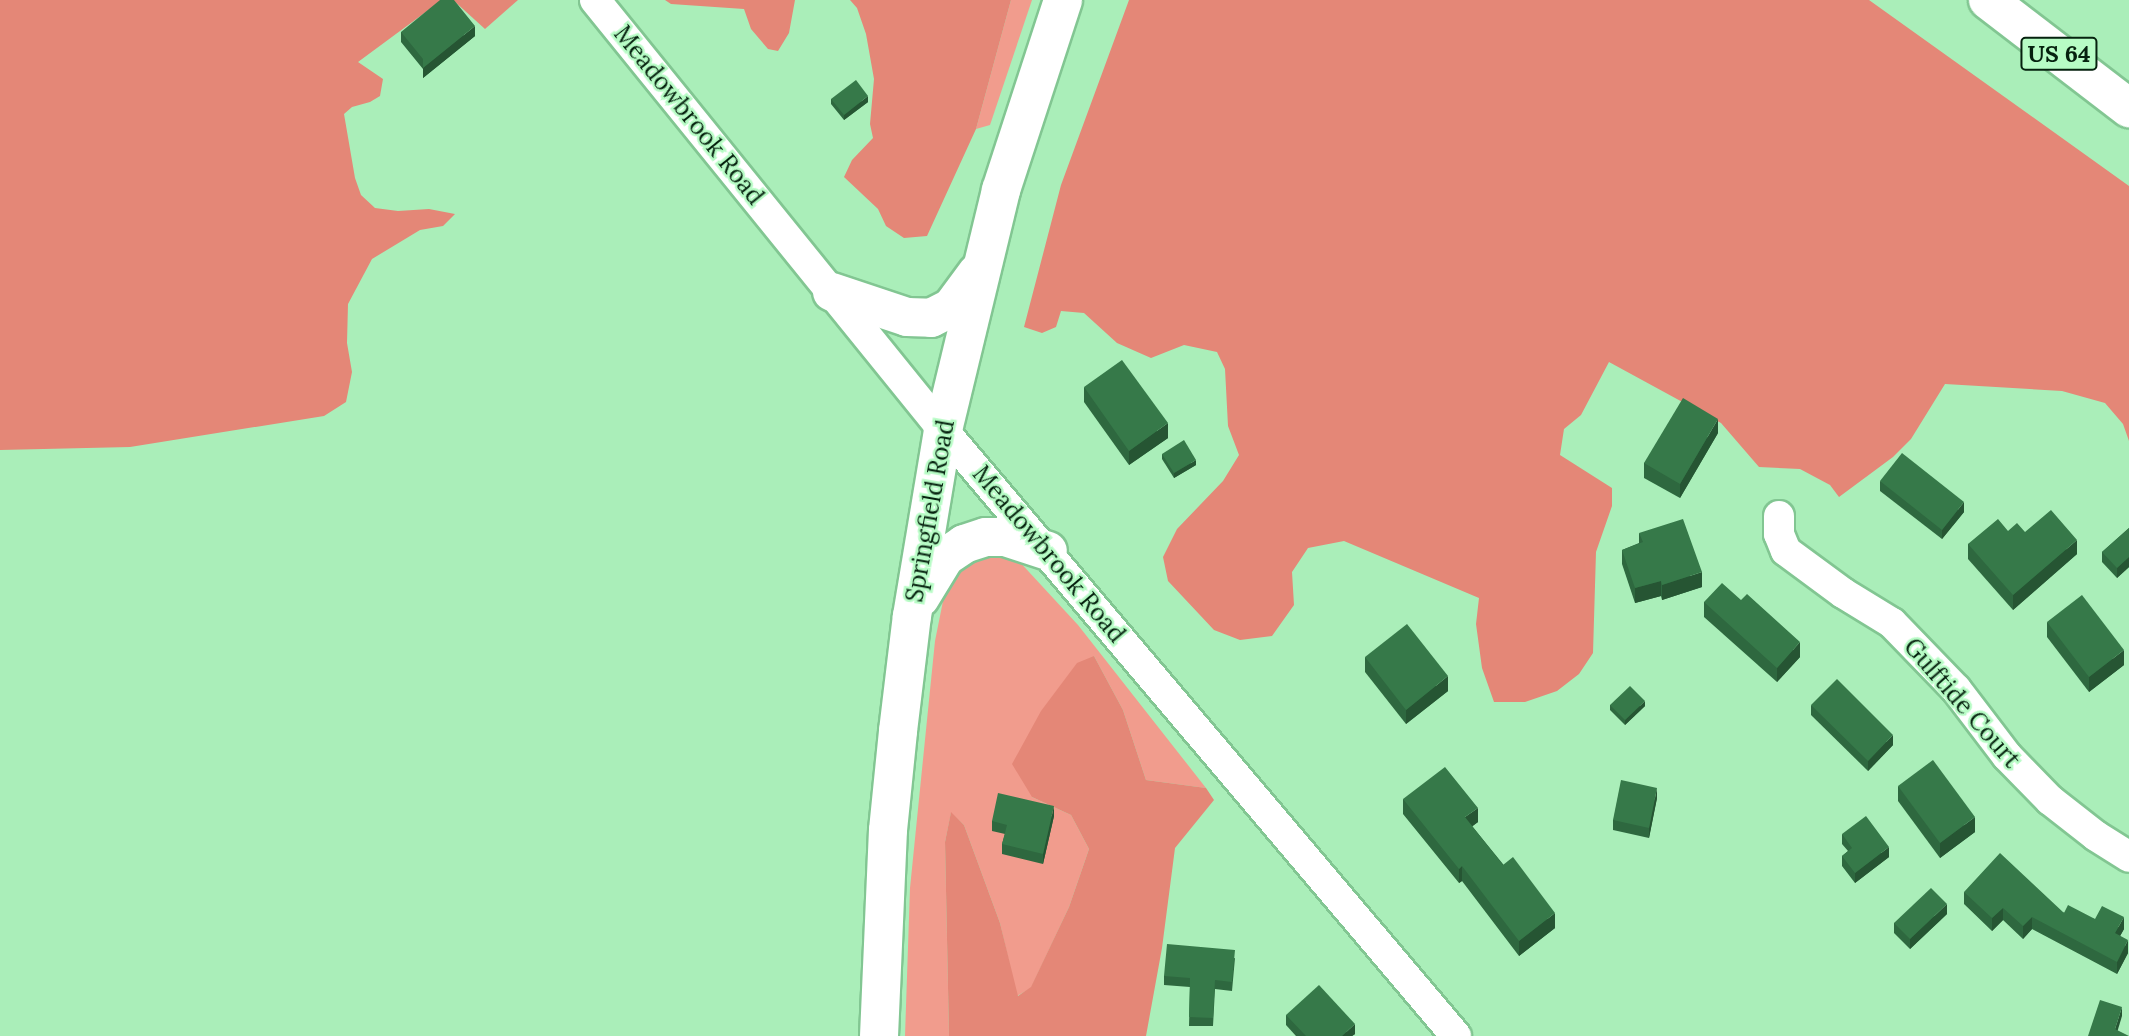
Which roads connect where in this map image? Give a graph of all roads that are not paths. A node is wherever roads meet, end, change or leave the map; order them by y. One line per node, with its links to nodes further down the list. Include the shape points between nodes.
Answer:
1 (595, 0): 6 (street, Meadowbrook Road)
2 (1063, 0): 5 (main road, Springfield Road, via 1024,114)
3 (1988, 0): 4 (main road, US 64)
4 (2129, 108)
5 (983, 262): 6 (main road, via 957,302 931,318 907,317); 7 (main road, Springfield Road)
6 (831, 292): 7 (street, Meadowbrook Road)
7 (943, 430): 9 (street, Meadowbrook Road); 10 (main road, Springfield Road)
8 (1779, 516): 11 (street, Gulftide Court, via 1779,534 1786,551 1892,623 1956,689 2007,756 2050,800)
9 (1048, 551): 10 (main road, via 1004,537 964,544 945,557); 13 (street, Meadowbrook Road)
10 (912, 616): 12 (main road, Springfield Road, via 888,830)
11 (2129, 857)
12 (879, 1036)
13 (1456, 1036)

